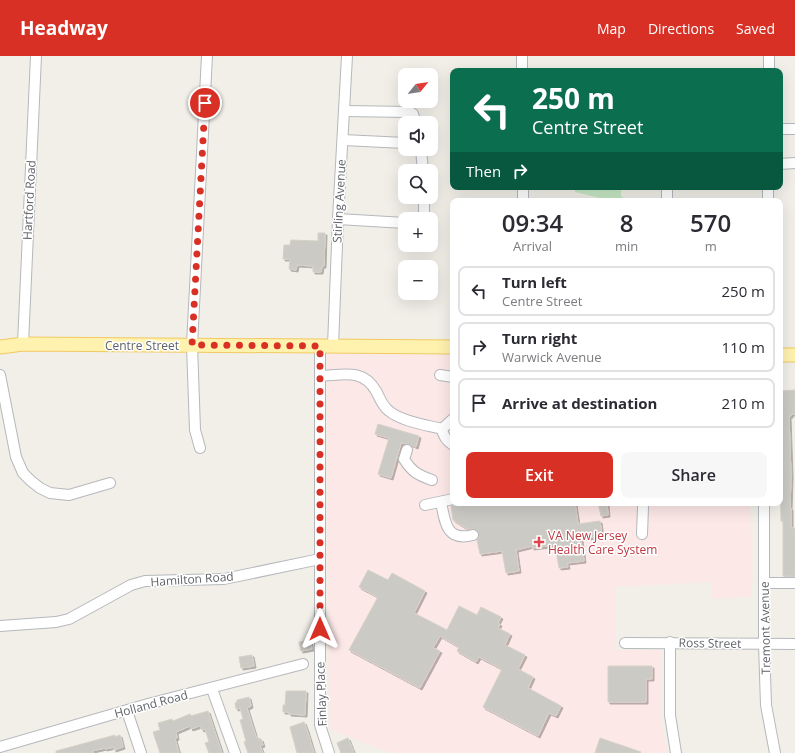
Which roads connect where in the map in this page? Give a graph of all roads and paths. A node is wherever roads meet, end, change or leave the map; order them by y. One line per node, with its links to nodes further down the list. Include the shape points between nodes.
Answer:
1 (36, 56): 18 (street, Hartford Road)
2 (207, 56): 19 (street)
3 (347, 56): 8 (street, Stirling Avenue)
4 (522, 56): 6 (street)
5 (769, 56): 7 (street)
6 (522, 68)
7 (769, 68)
8 (344, 111): 9 (street, via 410,112); 12 (street, Stirling Avenue)
9 (413, 116)
10 (783, 129): 11 (street)
11 (795, 129)
12 (343, 140): 13 (street); 16 (street, Stirling Avenue)
13 (398, 143)
14 (795, 163): 15 (street)
15 (783, 164)
16 (338, 219): 17 (street); 20 (street, Stirling Avenue)
17 (398, 222)
18 (22, 344): 19 (main road, Centre Street); 21 (main road, Centre Street)
19 (192, 345): 20 (main road, Centre Street); 32 (street, via 195,430)
20 (327, 346): 22 (main road, Centre Street); 27 (street, Finlay Place)
21 (0, 347)
22 (450, 347)
23 (783, 355): 24 (main road)
24 (795, 355)
25 (440, 375): 28 (street)
26 (0, 376): 35 (street, via 16,457 31,481 50,493 69,495)
27 (320, 376): 30 (street, via 355,374 365,377 372,384 384,406 396,416); 43 (street, Finlay Place)
28 (450, 377)
29 (450, 422): 30 (street)
30 (442, 429): 31 (street)
31 (450, 443)
32 (200, 448)
33 (407, 450): 34 (street, via 404,460 410,468 418,475)
34 (432, 480)
35 (110, 483)
36 (450, 500): 37 (street)
37 (441, 502): 38 (street); 42 (street, via 448,529 455,536 464,538)
38 (425, 505)
39 (764, 506): 45 (street, Tremont Avenue)
40 (643, 507): 41 (street)
41 (642, 534)
42 (473, 535)
43 (320, 559): 46 (street, Hamilton Road, via 224,579 145,581 131,585 69,619); 57 (street, Finlay Place, via 320,725)
44 (795, 583): 45 (street)
45 (764, 584): 49 (street, Tremont Avenue)
46 (0, 626)
47 (670, 642): 48 (street, Ross Street); 49 (street, Ross Street); 58 (street, via 670,715)
48 (626, 643)
49 (764, 644): 50 (street, Ross Street); 59 (street, Tremont Avenue, via 766,705)
50 (795, 644)
51 (303, 664): 52 (street, Holland Road)
52 (212, 689): 53 (street, Holland Road); 56 (street)
53 (127, 710): 54 (street, Holland Road); 55 (street)
54 (0, 747)
55 (141, 753)
56 (235, 753)
57 (329, 753)
58 (676, 753)
59 (774, 753)

